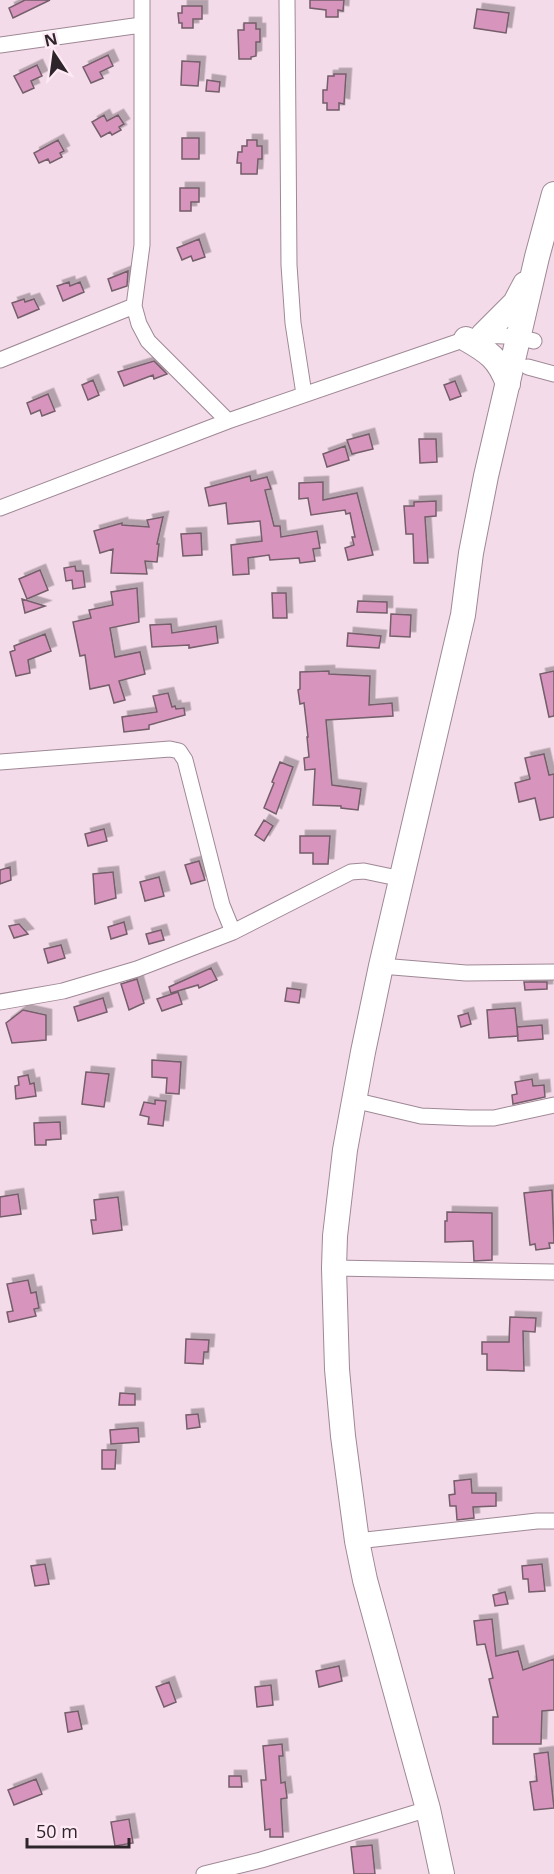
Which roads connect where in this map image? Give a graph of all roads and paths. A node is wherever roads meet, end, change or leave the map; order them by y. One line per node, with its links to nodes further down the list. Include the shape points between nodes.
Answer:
1 (142, 0): 3 (street)
2 (287, 0): 14 (street, via 290,265 293,323)
3 (141, 25): 4 (street); 7 (street, via 142,245)
4 (0, 45)
5 (554, 194): 6 (highway)
6 (545, 252): 8 (highway, via 515,303); 9 (highway)
7 (134, 306): 10 (street); 15 (street, via 148,341)
8 (475, 337): 9 (street); 13 (highway, via 490,353); 14 (street)
9 (527, 338): 11 (highway); 13 (highway)
10 (0, 360)
11 (528, 367): 12 (street); 17 (highway, via 475,590)
12 (554, 374)
13 (508, 384): 17 (highway, via 475,531)
14 (304, 394): 15 (street)
15 (228, 421): 16 (street)
16 (0, 508)
17 (463, 615): 19 (highway)
18 (0, 762): 20 (street, via 179,751)
19 (402, 879): 20 (street, via 351,872); 21 (highway)
20 (233, 932): 23 (street, via 137,969 63,991)
21 (381, 966): 22 (street, via 466,973); 24 (highway)
22 (554, 972)
23 (0, 1002)
24 (353, 1100): 25 (street, via 421,1116 469,1118 494,1118); 26 (highway)
25 (554, 1105)
26 (334, 1268): 27 (street); 29 (highway, via 338,1380)
27 (554, 1272)
28 (554, 1521): 29 (street)
29 (357, 1541): 30 (highway)
30 (428, 1809): 31 (street); 32 (highway)
31 (204, 1874)
32 (442, 1874)

